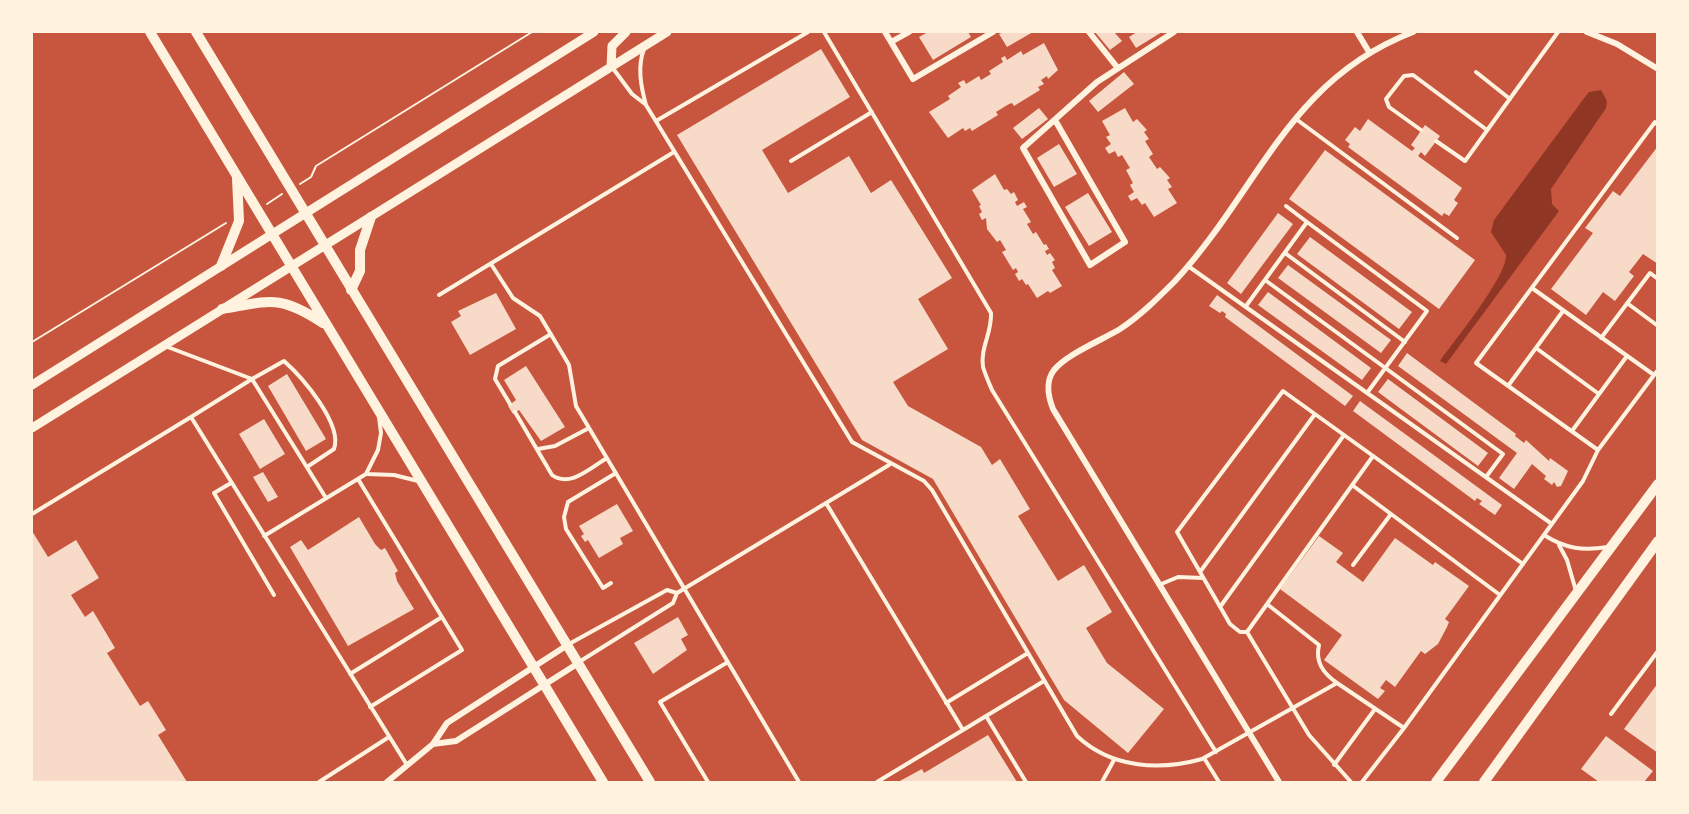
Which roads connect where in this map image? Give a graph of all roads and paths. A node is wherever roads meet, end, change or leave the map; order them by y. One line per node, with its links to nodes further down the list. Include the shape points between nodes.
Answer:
1 (150, 32): 37 (main road)
2 (196, 32): 38 (main road)
3 (532, 32): 38 (path, via 316,166 311,177)
4 (594, 32): 41 (main road)
5 (626, 32): 21 (main road, via 612,46)
6 (667, 32): 19 (main road)
7 (808, 32): 30 (lane)
8 (824, 32): 27 (lane)
9 (885, 32): 18 (street)
10 (909, 32): 18 (street)
11 (993, 32): 18 (street, via 913,80)
12 (1089, 32): 22 (street)
13 (1174, 32): 22 (street)
14 (1357, 32): 20 (street)
15 (1413, 32): 20 (street)
16 (1558, 32): 25 (lane)
17 (1587, 32): 23 (street, via 1617,44)
18 (891, 42)
19 (645, 45): 21 (main road); 26 (lane, via 641,72)
20 (1369, 52): 28 (street, via 1322,87)
21 (611, 67): 26 (lane); 42 (main road)
22 (1117, 67): 29 (street)
23 (1658, 69)
24 (1476, 72): 25 (lane)
25 (1510, 99): 33 (lane)
26 (646, 105): 30 (lane)
27 (872, 112): 36 (lane); 148 (lane, via 991,313 983,366 992,390)
28 (1295, 118): 46 (lane); 52 (street)
29 (1055, 120): 29 (street, via 1023,148 1090,265 1125,242)
30 (656, 121): 35 (lane)
31 (1657, 122): 55 (lane)
32 (1422, 130): 33 (lane, via 1389,107 1386,99 1404,75 1413,75)
33 (1487, 130): 34 (lane, via 1465,161)
34 (1436, 141)
35 (674, 152): 49 (lane); 92 (lane, via 852,442)
36 (791, 161)
37 (236, 174): 40 (main road); 44 (main road)
38 (291, 189): 40 (path); 41 (main road)
39 (1286, 206): 43 (lane)
40 (257, 210): 45 (main road)
41 (306, 214): 45 (main road); 47 (main road)
42 (371, 217): 47 (main road); 56 (main road, via 360,250 360,271)
43 (1307, 222): 48 (lane); 67 (lane, via 1427,311)
44 (235, 224): 50 (main road); 66 (path, via 224,222)
45 (272, 234): 50 (main road); 51 (main road)
46 (1456, 238)
47 (324, 245): 51 (main road); 56 (main road)
48 (1285, 252): 54 (lane); 67 (lane)
49 (491, 264): 57 (lane); 64 (lane, via 513,298 540,316)
50 (221, 266): 75 (main road)
51 (291, 266): 60 (main road); 62 (main road)
52 (1188, 266): 59 (lane); 117 (street, via 1143,312 1066,361 1054,370 1048,383 1053,409)
53 (1658, 279): 58 (lane, via 1650,273)
54 (1265, 280): 59 (lane); 71 (lane)
55 (1532, 288): 61 (lane); 76 (lane, via 1476,363)
56 (351, 290): 127 (main road)
57 (439, 295)
58 (1627, 303): 63 (lane); 65 (lane)
59 (1245, 306): 77 (lane)
60 (222, 309): 62 (main road, via 274,300 300,308); 68 (main road)
61 (1563, 311): 65 (lane); 69 (lane)
62 (327, 326): 81 (main road)
63 (1658, 326)
64 (551, 334): 79 (lane, via 498,366 495,379); 85 (lane, via 569,365 572,394)
65 (1601, 338): 70 (lane)
66 (32, 342)
67 (1404, 342): 71 (lane)
68 (163, 346): 74 (lane); 84 (main road)
69 (1536, 348): 76 (lane); 78 (lane)
70 (1627, 356): 73 (lane); 78 (lane)
71 (1386, 367): 77 (lane); 96 (lane, via 1503,454)
72 (1658, 370): 73 (lane)
73 (1654, 375): 89 (lane)
74 (252, 379): 83 (lane); 93 (lane); 93 (lane, via 284,362 304,380 337,441 334,449)
75 (32, 385)
76 (1508, 386): 86 (lane)
77 (1367, 393): 96 (lane)
78 (1599, 394): 86 (lane)
79 (510, 404)
80 (515, 412): 88 (lane)
81 (378, 413): 95 (lane, via 378,450); 98 (main road)
82 (1316, 414): 87 (lane); 114 (lane); 114 (lane, via 1283,391 1177,532)
83 (191, 417): 99 (lane); 104 (lane)
84 (32, 428)
85 (589, 428): 88 (lane, via 555,446); 91 (lane)
86 (1572, 431): 89 (lane)
87 (1344, 435): 90 (lane); 124 (lane)
88 (537, 448): 91 (lane, via 552,475 560,480 569,480)
89 (1598, 450): 106 (lane, via 1583,481)
90 (1373, 456): 101 (lane); 112 (lane)
91 (607, 458): 94 (lane)
92 (890, 464): 103 (lane); 129 (lane, via 932,490)
93 (307, 467): 102 (lane)
94 (615, 473): 116 (lane, via 568,502 564,517 566,528 603,588); 118 (lane)
95 (366, 474): 97 (lane); 98 (lane, via 394,475)
96 (1486, 477): 106 (lane)
97 (358, 479): 102 (lane); 125 (lane)
98 (419, 482): 132 (main road)
99 (231, 483): 108 (lane); 121 (lane, via 214,493)
100 (1658, 484): 111 (main road)
101 (1352, 485): 105 (lane); 123 (lane)
102 (326, 498): 108 (lane)
103 (826, 503): 118 (lane); 137 (lane)
104 (32, 514)
105 (1391, 514): 113 (lane); 122 (lane)
106 (1552, 524): 107 (lane)
107 (1544, 535): 110 (lane); 112 (lane)
108 (264, 536): 133 (lane)
109 (1658, 541): 167 (main road)
110 (1559, 544): 111 (lane, via 1589,550); 119 (lane)
111 (1611, 546): 119 (main road)
112 (1523, 564): 122 (lane)
113 (1353, 565)
114 (1200, 572): 115 (lane)
115 (1204, 578): 117 (lane, via 1178,577); 124 (lane)
116 (611, 583)
117 (1159, 585): 145 (street)
118 (684, 589): 120 (lane); 130 (lane)
119 (1577, 592): 166 (main road)
120 (677, 593): 127 (lane, via 667,590); 131 (lane, via 673,603)
121 (274, 595)
122 (1500, 595): 143 (lane)
123 (1267, 604): 126 (lane); 135 (lane, via 1319,645 1317,653 1324,673)
124 (1220, 607): 126 (lane, via 1230,624)
125 (442, 617): 133 (lane); 138 (lane, via 462,650)
126 (1247, 632): 139 (lane)
127 (566, 646): 131 (main road); 132 (street)
128 (1658, 651): 141 (lane)
129 (1028, 653): 134 (lane); 137 (lane)
130 (728, 662): 157 (lane, via 660,702); 158 (lane)
131 (577, 664): 136 (street); 156 (main road)
132 (532, 666): 136 (main road); 147 (street, via 447,723)
133 (350, 674): 138 (lane)
134 (1044, 681): 142 (lane); 150 (lane, via 1077,736 1089,748)
135 (1337, 683): 139 (lane); 140 (lane)
136 (544, 686): 147 (street, via 456,741); 155 (main road)
137 (946, 702): 144 (lane)
138 (370, 707): 146 (lane)
139 (1294, 707): 145 (lane); 152 (lane, via 1309,735)
140 (1375, 709): 143 (lane); 152 (lane)
141 (1611, 714)
142 (986, 716): 144 (lane); 160 (lane)
143 (1404, 728): 165 (lane)
144 (963, 730): 159 (lane)
145 (1248, 733): 148 (lane); 163 (street)
146 (389, 737): 151 (lane); 153 (lane)
147 (433, 744): 151 (street)
148 (1216, 752): 149 (lane)
149 (1204, 758): 150 (lane, via 1179,765); 162 (lane)
150 (1114, 760): 161 (lane)
151 (407, 765): 154 (street)
152 (1334, 765): 164 (lane)
153 (319, 783)
154 (387, 783)
155 (603, 783)
156 (650, 783)
157 (708, 783)
158 (799, 783)
159 (877, 783)
160 (1026, 783)
161 (1102, 783)
162 (1219, 783)
163 (1279, 783)
164 (1350, 783)
165 (1362, 783)
166 (1436, 783)
167 (1484, 783)

